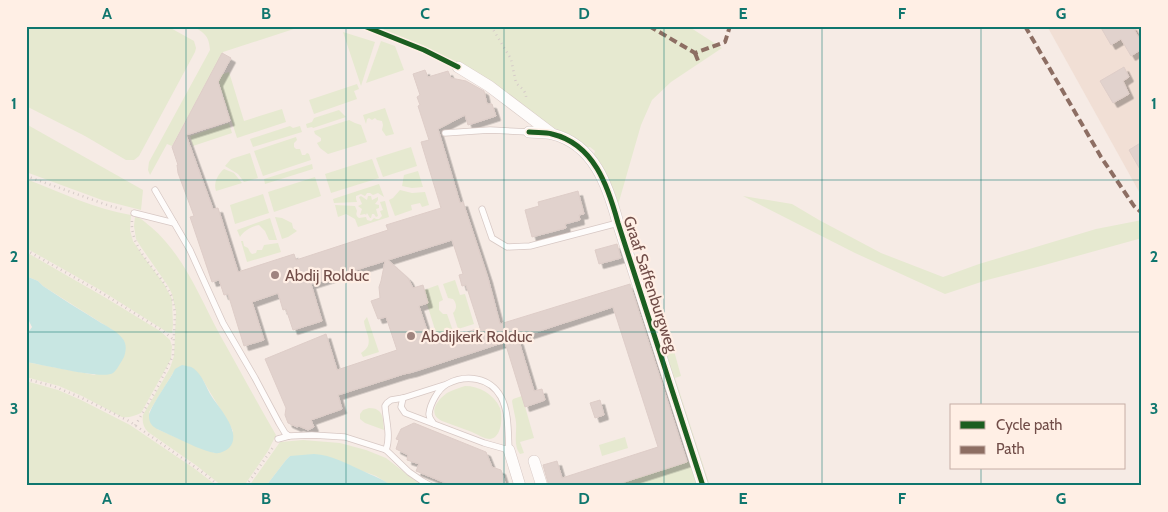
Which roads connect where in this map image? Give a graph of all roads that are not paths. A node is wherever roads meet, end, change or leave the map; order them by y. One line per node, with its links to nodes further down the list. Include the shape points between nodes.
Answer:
1 (458, 66): 4 (street)
2 (445, 132): 3 (lane)
3 (529, 132): 4 (street, Graaf Saffenburgweg)
4 (551, 133): 8 (street, Graaf Saffenburgweg, via 570,141 592,160 603,177)
5 (155, 190): 9 (lane)
6 (482, 209): 8 (lane, via 492,238 507,247 530,246)
7 (134, 212): 9 (lane)
8 (618, 222): 21 (street, Graaf Saffenburgweg)
9 (174, 223): 13 (lane, via 223,323)
10 (446, 385): 11 (lane); 12 (lane, via 438,392 429,412); 16 (lane, via 470,378 493,387 506,412)
11 (403, 398): 12 (lane, via 401,407 405,414); 15 (lane, via 391,400 385,406 389,438)
12 (434, 424): 16 (lane, via 484,444)
13 (289, 436): 14 (lane); 15 (lane, via 345,437)
14 (278, 439)
15 (386, 450): 18 (lane, via 409,472)
16 (509, 450): 19 (street)
17 (534, 461): 20 (street)
18 (431, 486)
19 (520, 486)
20 (542, 486)
21 (703, 486)

